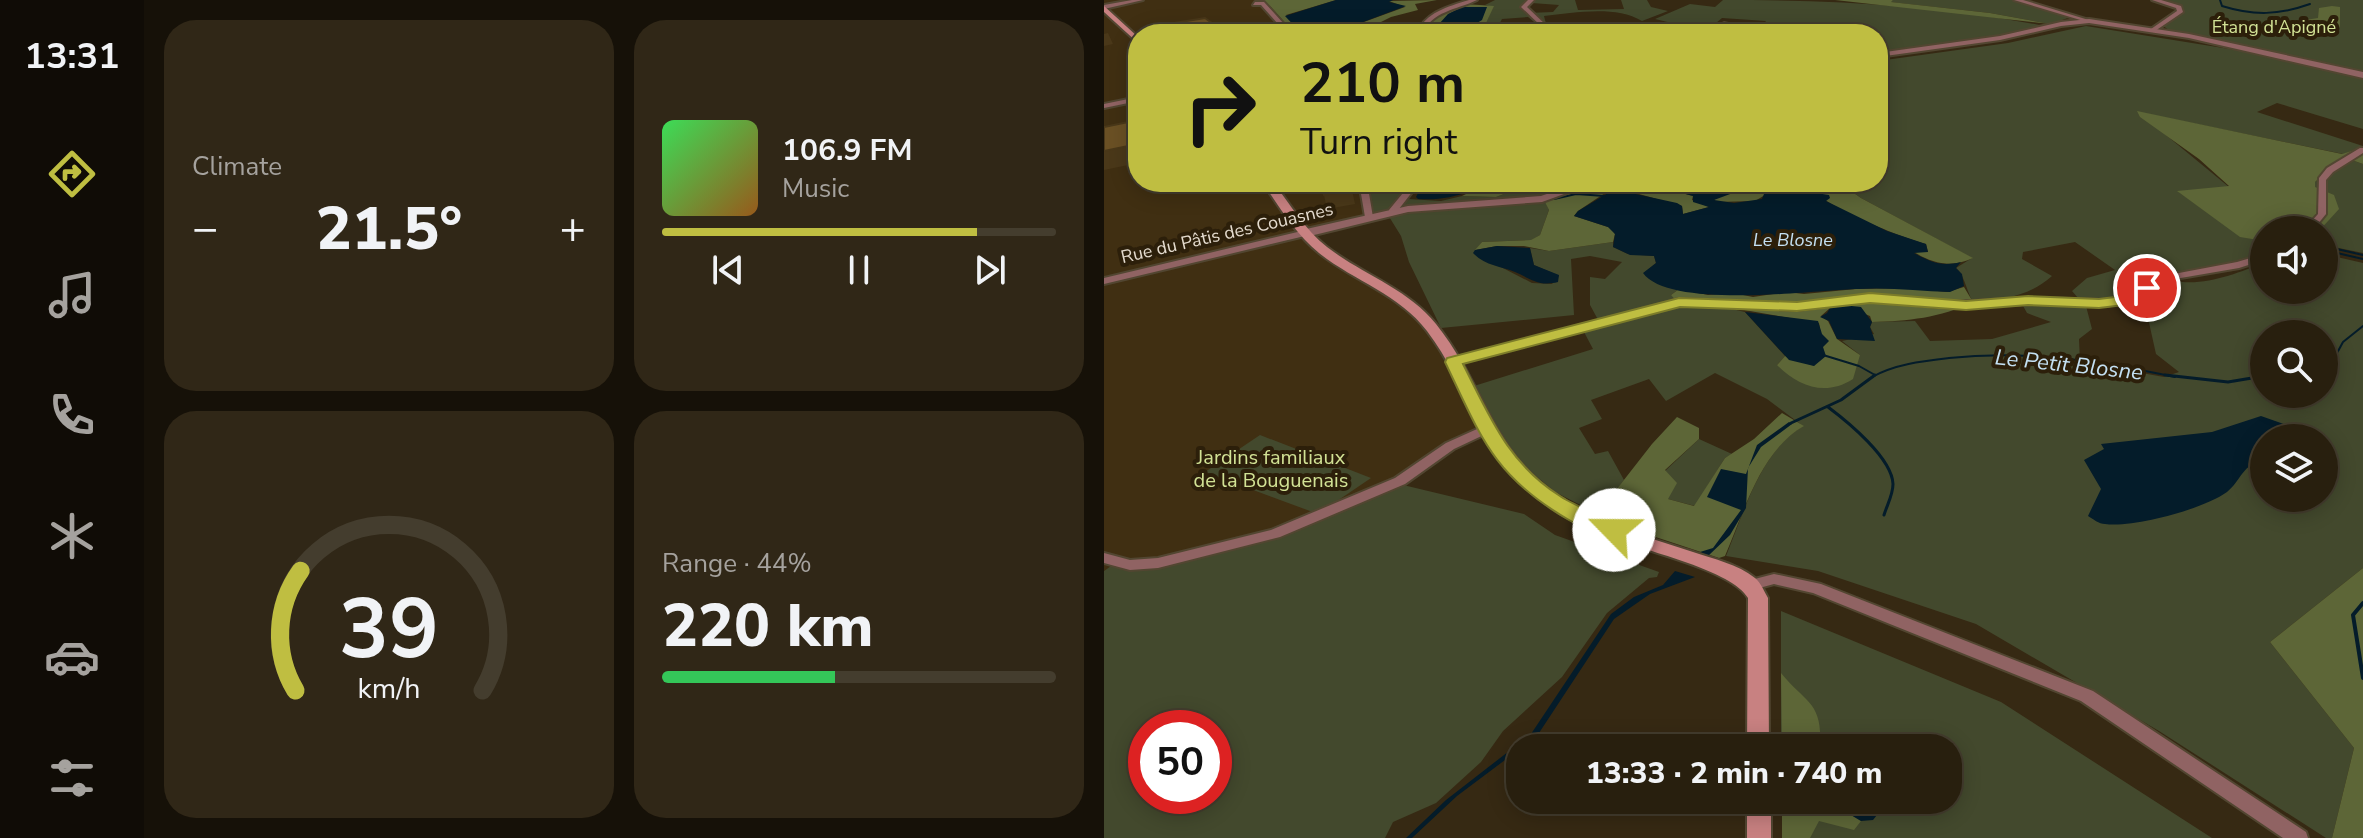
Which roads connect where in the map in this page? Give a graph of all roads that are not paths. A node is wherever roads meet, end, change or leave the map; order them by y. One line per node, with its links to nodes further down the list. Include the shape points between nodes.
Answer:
1 (1140, 0): 7 (street)
2 (1474, 0): 10 (street, via 1433,15)
3 (1531, 0): 11 (street, via 1525,8)
4 (2017, 0): 8 (street)
5 (2155, 0): 12 (street, via 2179,7 2180,12)
6 (1258, 2): 9 (street)
7 (1104, 7): 13 (main road)
8 (2079, 20): 12 (street); 14 (street, via 2000,38)
9 (1280, 24)
10 (1425, 24)
11 (1541, 24)
12 (2153, 30): 15 (street)
13 (1128, 31)
14 (1888, 54)
15 (2363, 75)
16 (1128, 101): 17 (street)
17 (1104, 106)
18 (2363, 150): 24 (street, via 2322,180)
19 (1275, 192): 26 (main road)
20 (1365, 192): 25 (street)
21 (1410, 192): 23 (street)
22 (1563, 192): 23 (street, Rue du Pâtis des Couasnes, via 1542,199)
23 (1399, 211): 25 (street, Rue du Pâtis des Couasnes)
24 (2320, 216)
25 (1369, 217): 26 (street, Rue du Pâtis des Couasnes)
26 (1306, 233): 28 (street, Rue du Pâtis des Couasnes); 29 (main road, via 1323,250 1412,306)
27 (2250, 261): 29 (street, via 2166,278 2107,303 1966,305 1870,298 1797,307 1669,303)
28 (1104, 281)
29 (1453, 362): 30 (main road)
30 (1486, 429): 31 (street, via 1450,446 1400,481 1288,530 1158,563 1130,565); 32 (main road, via 1520,476 1552,501 1586,520 1716,566)
31 (1104, 558)
32 (1752, 585): 33 (main road, via 1758,598); 36 (street, via 1774,579 1816,588 2087,696)
33 (1758, 734)
34 (1759, 814): 35 (main road)
35 (1759, 838)
36 (2299, 838)

